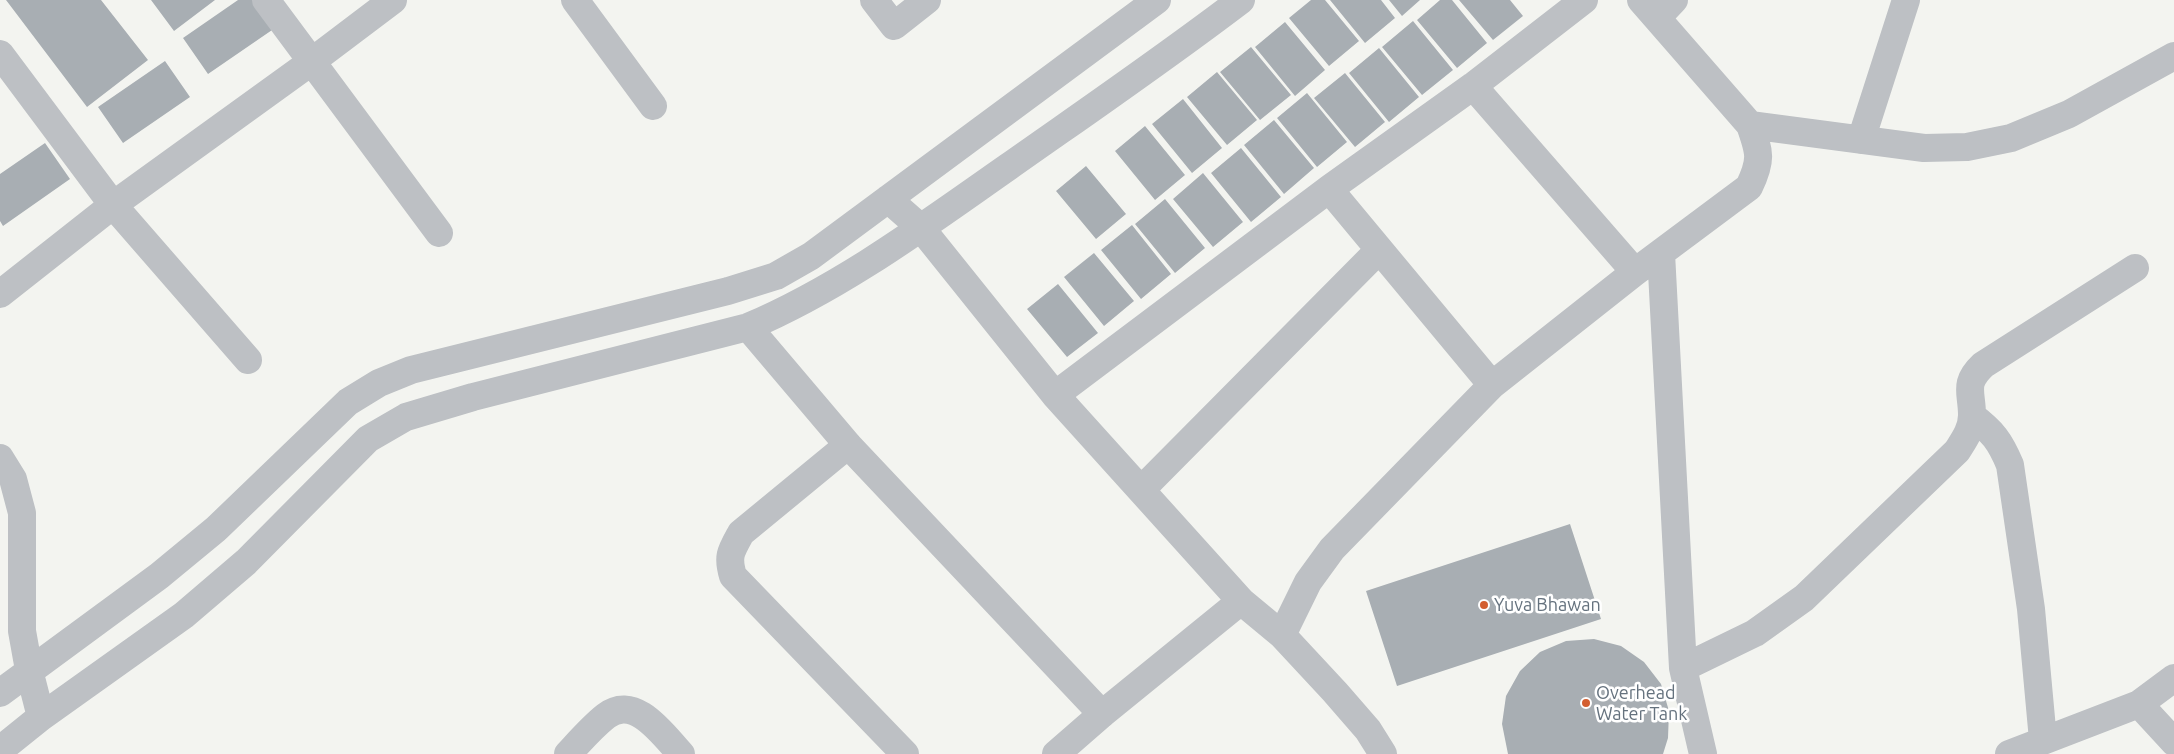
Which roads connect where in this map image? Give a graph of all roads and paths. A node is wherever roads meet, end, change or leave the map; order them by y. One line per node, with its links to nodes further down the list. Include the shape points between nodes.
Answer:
1 (266, 0): 13 (street)
2 (393, 0): 13 (street)
3 (575, 0): 15 (street)
4 (874, 0): 5 (street, via 894,26)
5 (927, 0)
6 (1157, 0): 19 (street)
7 (1241, 0): 21 (street)
8 (1584, 0): 14 (street)
9 (1906, 0): 17 (street)
10 (1658, 6): 16 (street)
11 (0, 54): 20 (street)
12 (2174, 56): 17 (street, via 2069,114 2011,138 1967,147 1924,148)
13 (311, 62): 20 (street); 22 (street)
14 (1473, 86): 18 (street); 26 (street)
15 (653, 106)
16 (1750, 125): 17 (street); 24 (street, via 1758,149 1758,168 1749,187)
17 (1861, 140)
18 (1329, 189): 23 (street); 31 (street)
19 (888, 199): 21 (street); 39 (street, via 811,256 776,276 411,370 380,383 348,402 216,528 159,576)
20 (113, 205): 27 (street); 29 (street)
21 (921, 228): 28 (street, via 848,276 788,310); 31 (street)
22 (439, 232)
23 (1379, 250): 30 (street); 35 (street)
24 (1661, 253): 26 (street); 38 (street)
25 (2135, 268): 32 (street, via 1973,374 1969,386)
26 (1635, 272): 30 (street)
27 (0, 294)
28 (748, 327): 33 (street); 44 (street, via 406,417 368,438 246,562 184,615)
29 (248, 360)
30 (1492, 385): 37 (street, via 1332,549 1308,582)
31 (1056, 395): 35 (street)
32 (1972, 416): 38 (street, via 1969,433 1957,451 1804,598 1755,633); 45 (street, via 1991,430 2002,444 2010,465 2031,609)
33 (848, 445): 43 (street); 50 (street, via 741,533 731,550 729,562 733,576)
34 (0, 458): 39 (street, via 12,479 22,513 22,631)
35 (1141, 490): 36 (street)
36 (1242, 600): 37 (street); 43 (street)
37 (1282, 635): 52 (street, via 1352,711)
38 (1683, 668): 53 (street)
39 (29, 670): 41 (street); 44 (street)
40 (2174, 678): 42 (street)
41 (0, 693)
42 (2139, 704): 45 (street); 46 (street)
43 (1102, 714): 51 (street)
44 (41, 717): 47 (street)
45 (2042, 740): 54 (street)
46 (2174, 742)
47 (10, 748)
48 (568, 754): 49 (street, via 608,714 622,710 635,710 646,718)
49 (681, 754)
50 (904, 754)
51 (1056, 754)
52 (1384, 754)
53 (1703, 754)
54 (2009, 754)

